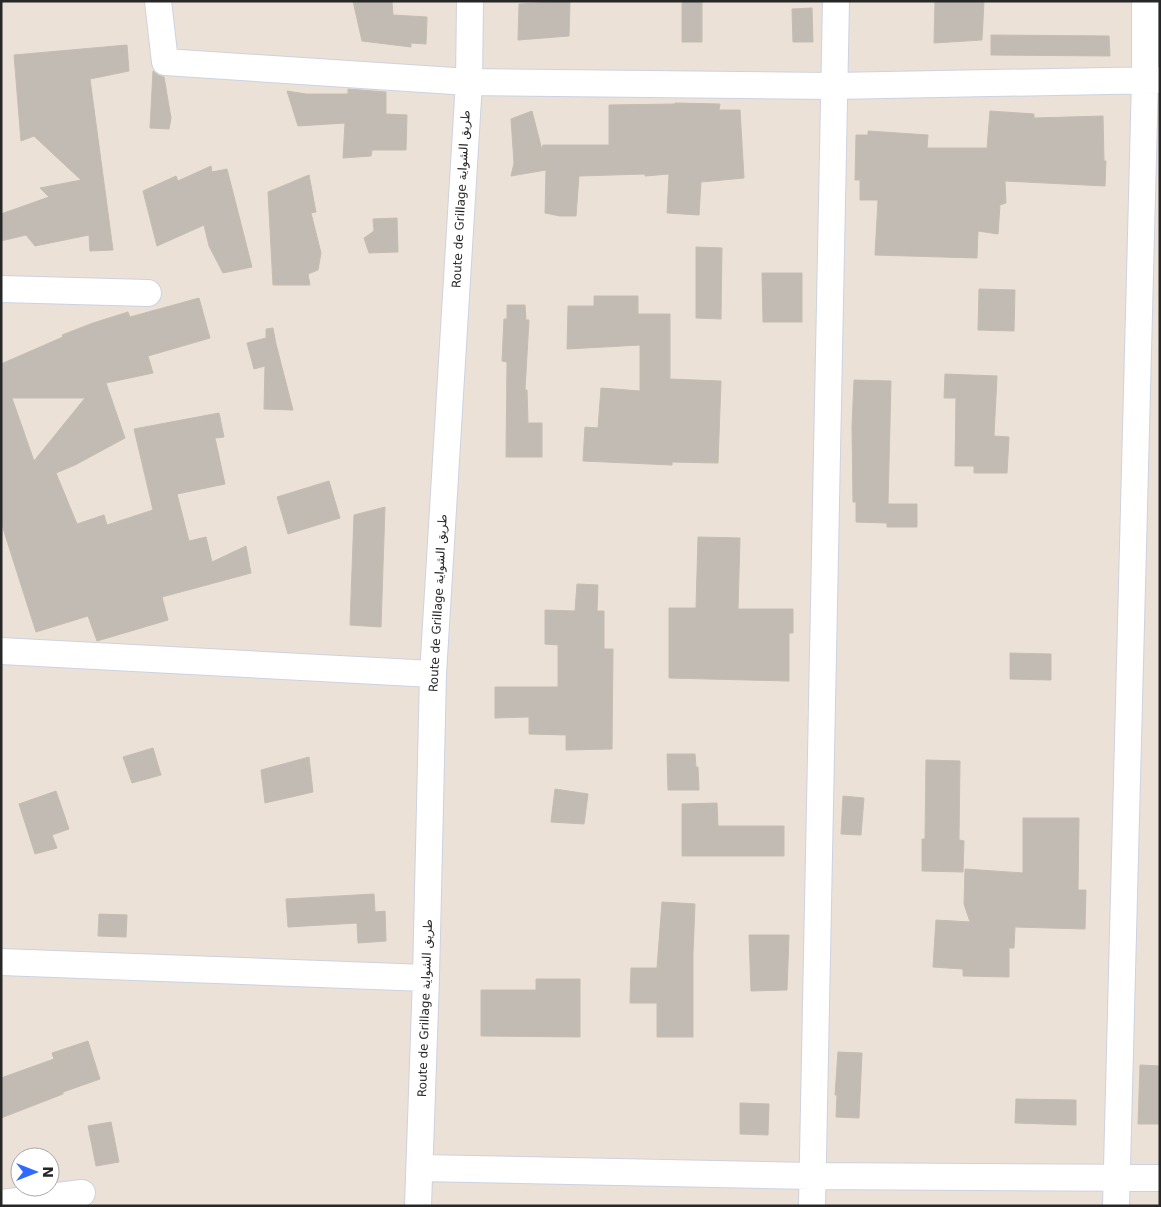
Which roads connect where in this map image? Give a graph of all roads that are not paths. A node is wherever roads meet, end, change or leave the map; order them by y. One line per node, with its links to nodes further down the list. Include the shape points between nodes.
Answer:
1 (158, 1): 6 (street, via 165,62)
2 (470, 1): 6 (street, Route de Grillage طريق الشواية)
3 (836, 1): 7 (street)
4 (1144, 1): 5 (street)
5 (1152, 80): 7 (street); 16 (street)
6 (469, 82): 7 (street); 11 (street, Route de Grillage طريق الشواية)
7 (833, 86): 15 (street)
8 (1, 289): 9 (street)
9 (148, 293)
10 (1, 651): 11 (street)
11 (433, 674): 13 (street, Route de Grillage طريق الشواية)
12 (1, 962): 13 (street)
13 (426, 978): 14 (street, Route de Grillage طريق الشواية)
14 (420, 1168): 15 (street); 20 (street, Route de Grillage طريق الشواية)
15 (812, 1176): 16 (street); 21 (street)
16 (1116, 1176): 17 (street); 22 (street)
17 (1160, 1178)
18 (82, 1193): 19 (street)
19 (1, 1203)
20 (418, 1206)
21 (812, 1206)
22 (1116, 1206)

